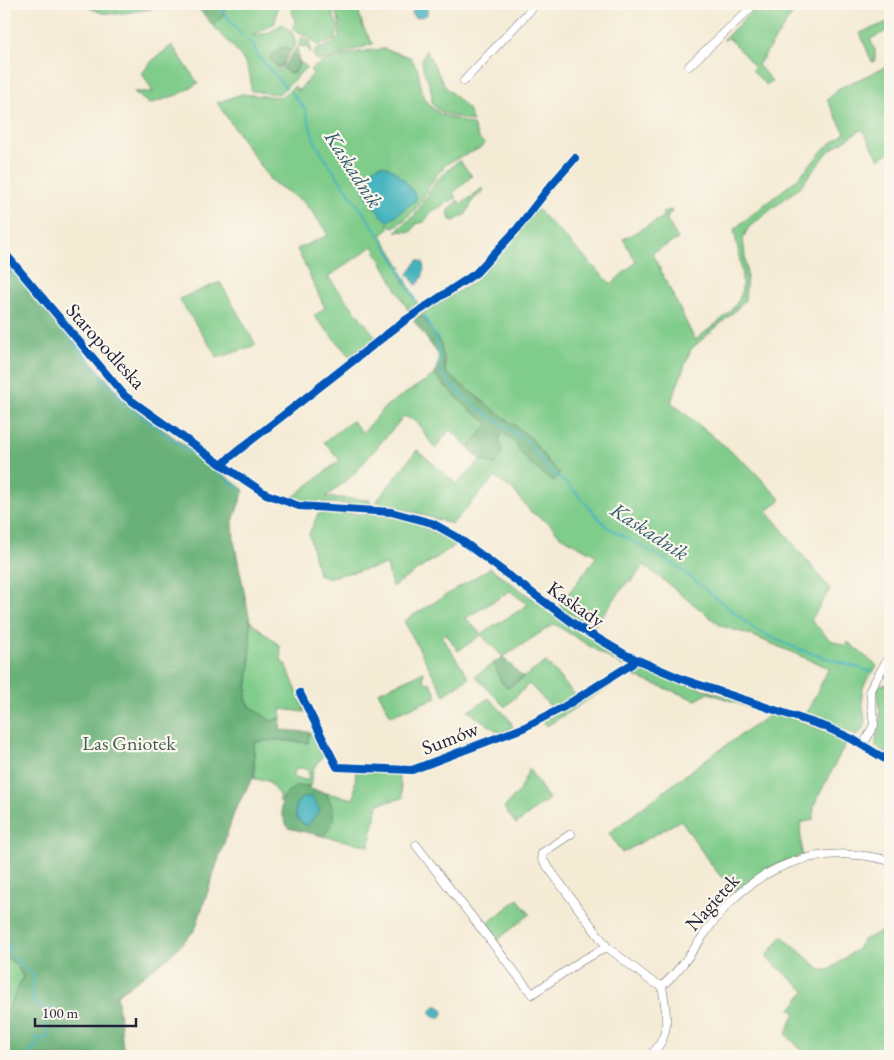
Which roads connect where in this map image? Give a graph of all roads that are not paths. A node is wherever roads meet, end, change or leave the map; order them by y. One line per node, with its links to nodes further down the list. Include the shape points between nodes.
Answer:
1 (536, 4): 4 (street)
2 (755, 4): 3 (street)
3 (689, 66)
4 (464, 81)
5 (575, 158): 7 (street, via 476,273 411,316)
6 (4, 252): 7 (street, Staropodleska, via 125,396)
7 (222, 465): 8 (street, Staropodleska)
8 (246, 482): 10 (street, Kaskady, via 266,494 299,506 391,512 444,528 577,626)
9 (890, 655): 12 (street, via 870,690 874,725)
10 (635, 660): 11 (street, Sumów, via 562,708 523,728 412,770 337,767); 12 (street, Kaskady, via 682,679 803,718)
11 (300, 693)
12 (863, 745): 13 (street, Kaskady)
13 (890, 762)
14 (571, 834): 17 (street, via 542,853 542,859)
15 (416, 845): 17 (street, via 532,994)
16 (890, 862): 18 (street, Nagietek, via 871,856 836,853 812,856 770,872 735,896)
17 (607, 947): 18 (street)
18 (662, 986): 19 (street, via 665,1037 660,1047)
19 (649, 1056)

